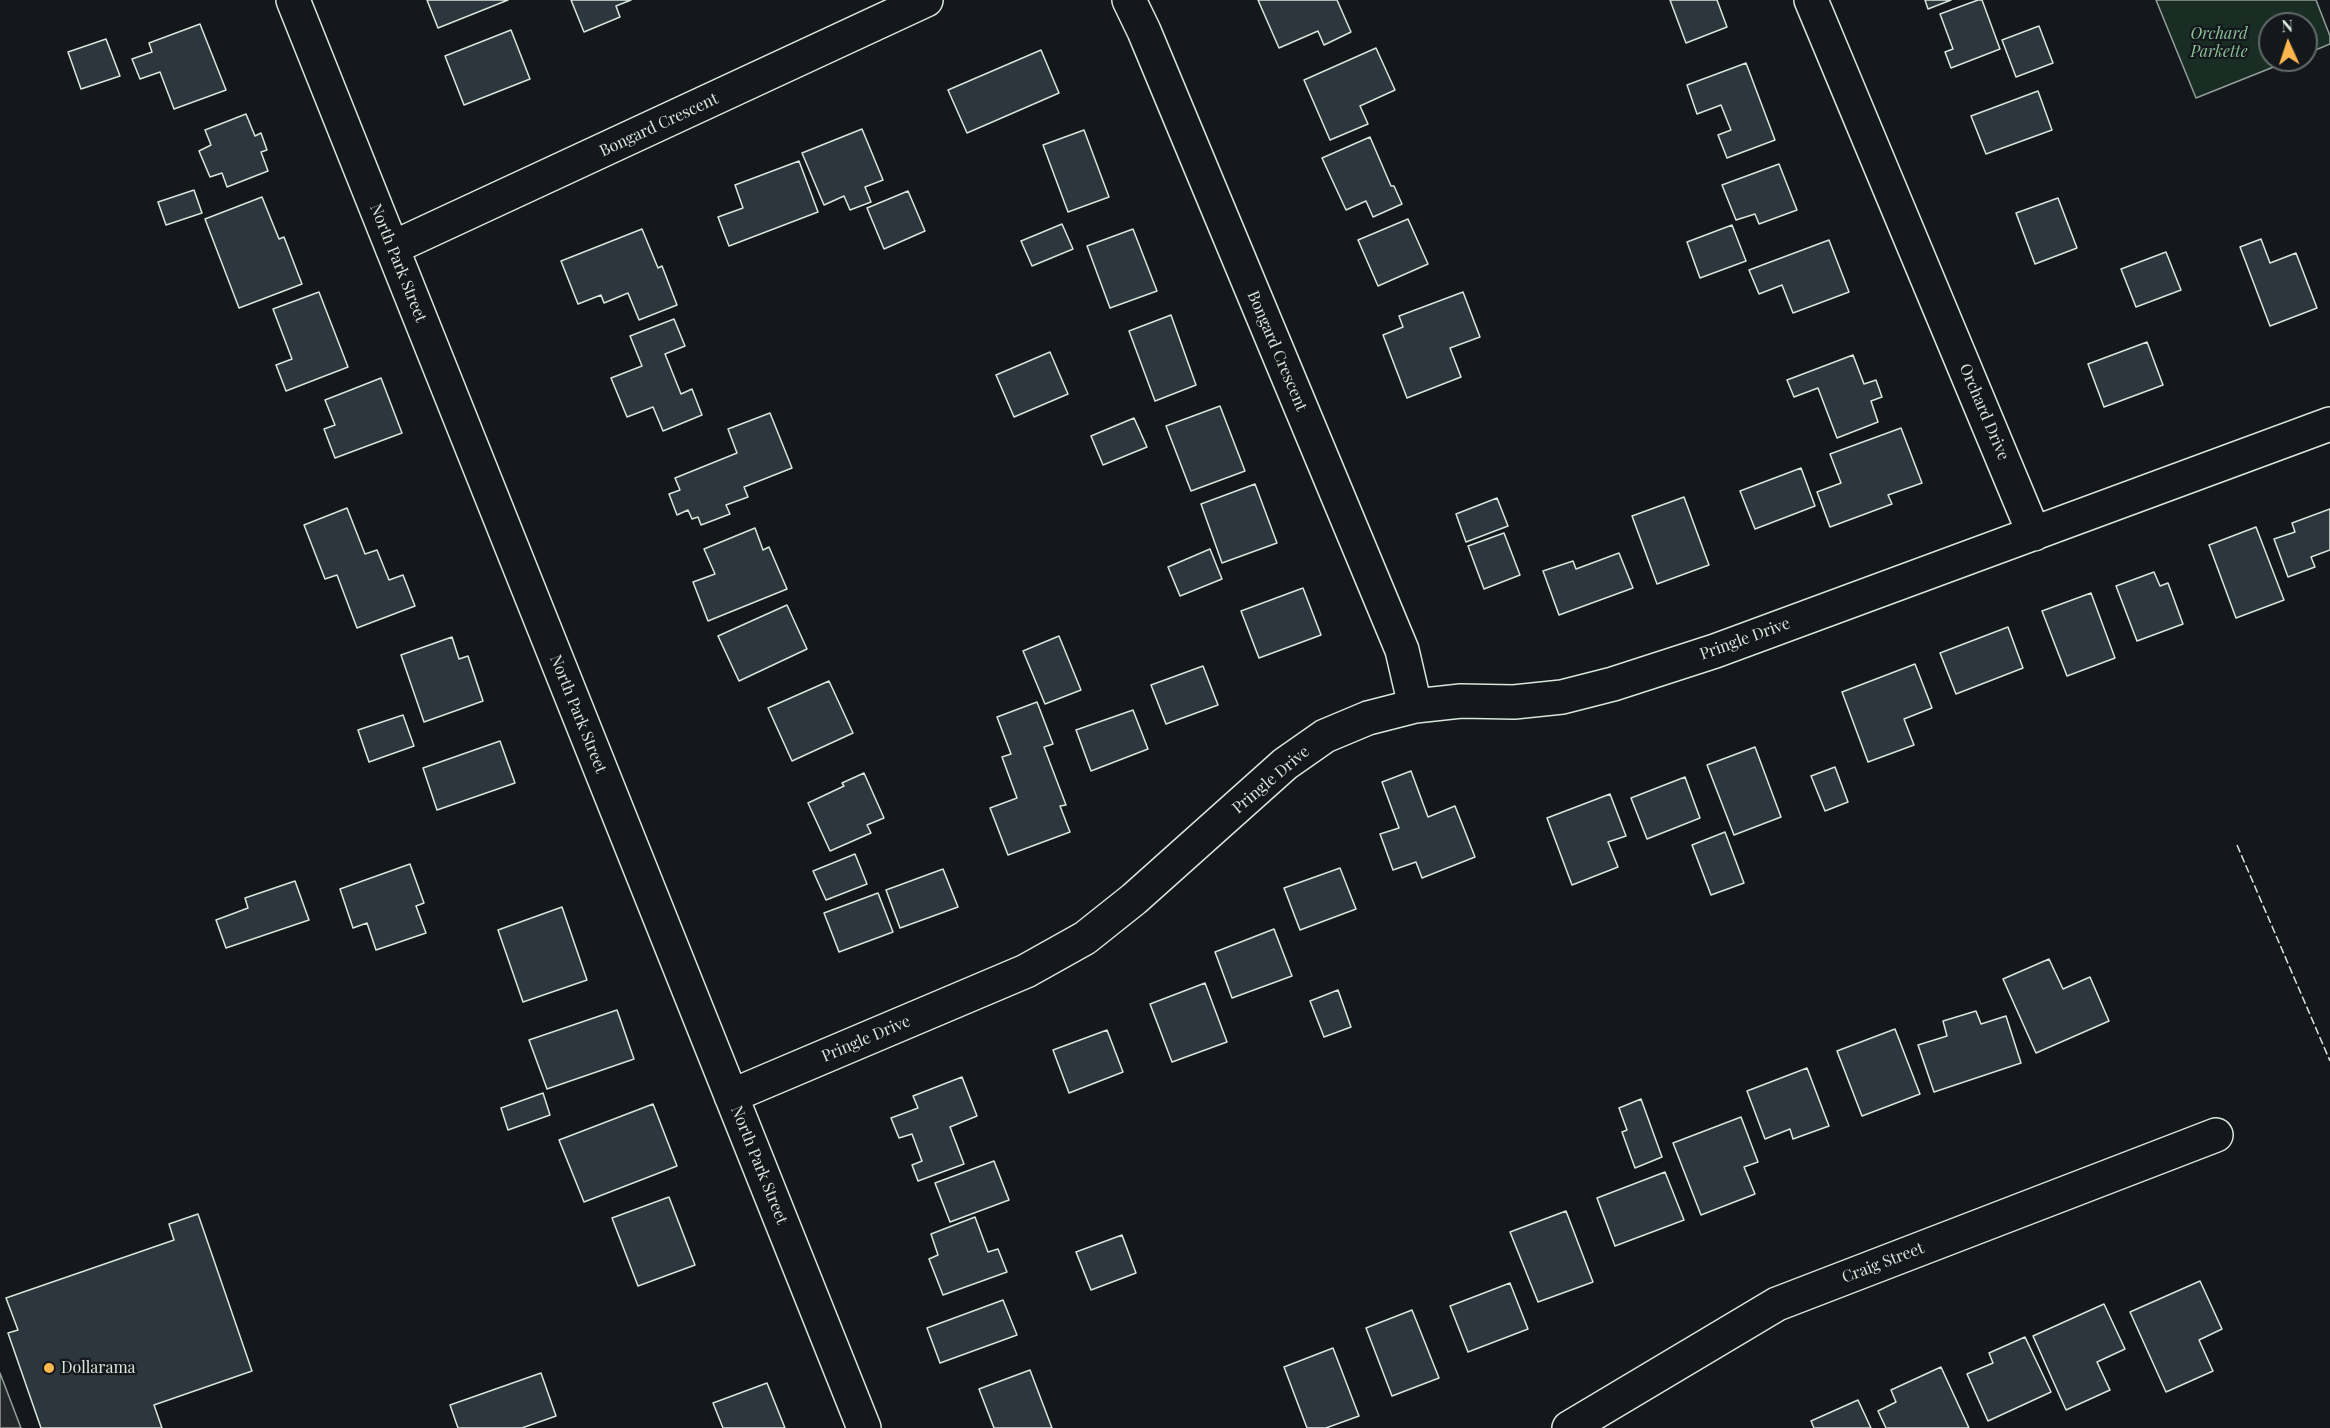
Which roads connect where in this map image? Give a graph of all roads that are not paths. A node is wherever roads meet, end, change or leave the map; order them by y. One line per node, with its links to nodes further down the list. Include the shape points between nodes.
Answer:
1 (293, 0): 5 (street, North Park Street)
2 (926, 0): 5 (street, Bongard Crescent)
3 (1129, 0): 8 (street, Bongard Crescent, via 1397,639)
4 (1811, 0): 7 (street, Orchard Drive)
5 (392, 248): 9 (street, North Park Street)
6 (2330, 424): 7 (street)
7 (2034, 534): 8 (street, Pringle Drive, via 1715,651 1613,684 1562,697)
8 (1415, 706): 9 (street, Pringle Drive, via 1368,718 1325,736 1285,764 1134,899 1084,938 1026,971)
9 (731, 1096): 11 (street, North Park Street)
10 (2216, 1135): 12 (street, Craig Street, via 1777,1304)
11 (864, 1428)
12 (1569, 1428)

